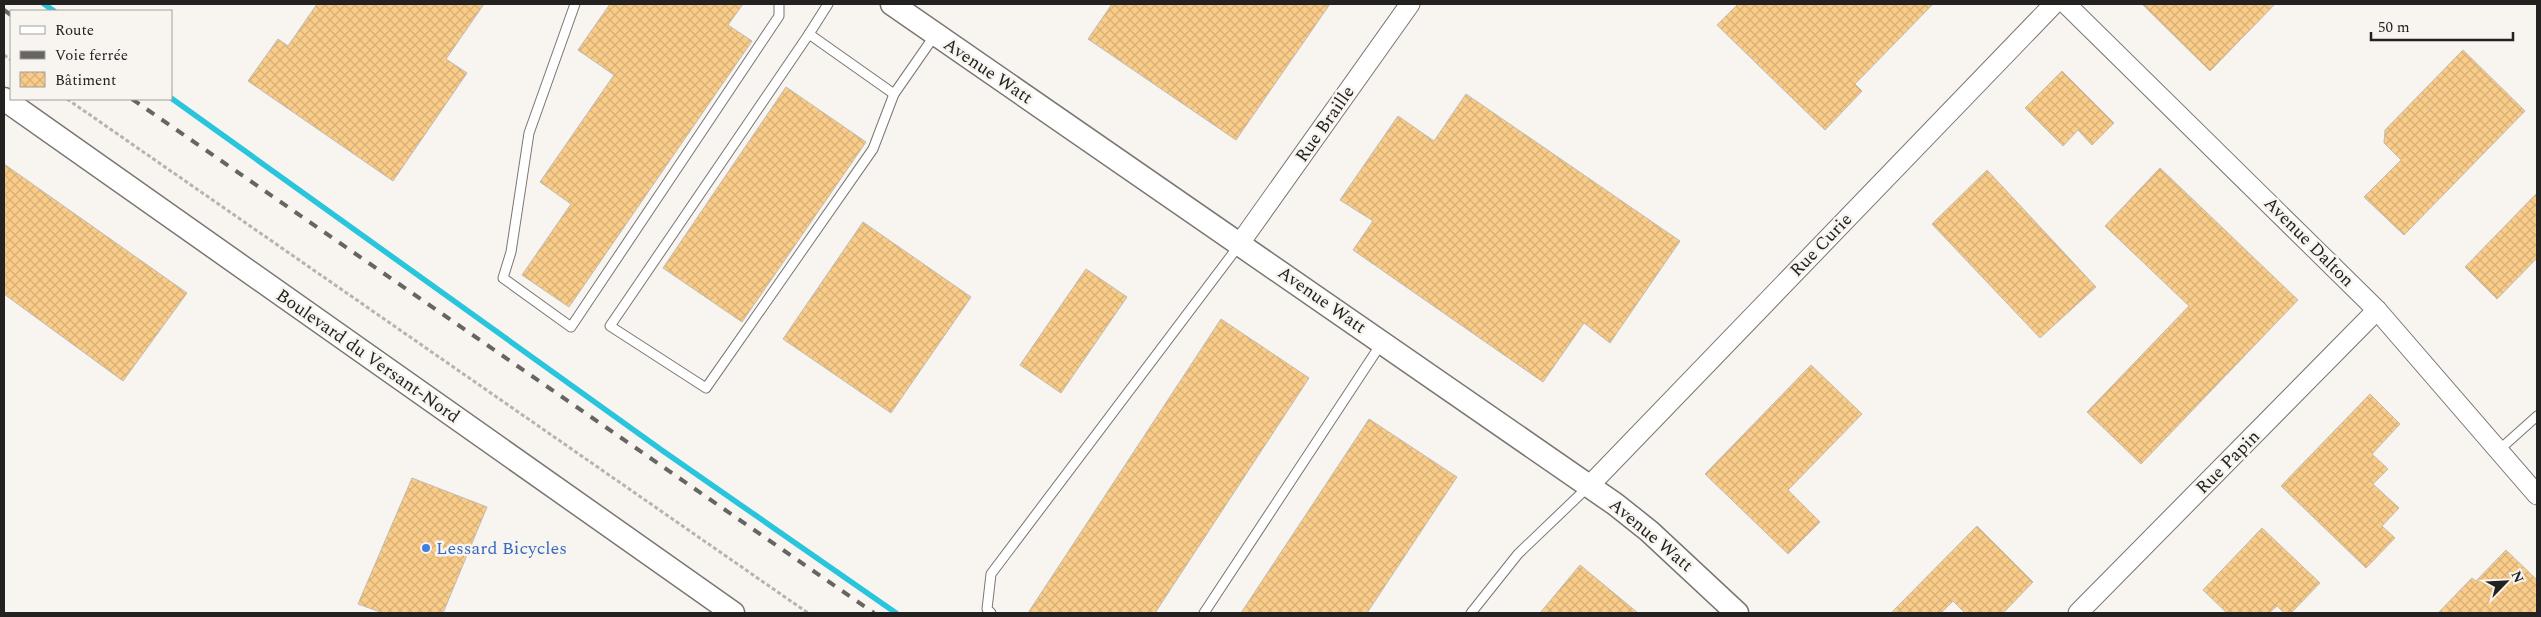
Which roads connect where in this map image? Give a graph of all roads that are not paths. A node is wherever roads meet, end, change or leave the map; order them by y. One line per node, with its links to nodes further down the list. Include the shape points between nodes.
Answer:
1 (575, 4): 2 (lane, via 529,133 504,278 571,327 779,16)
2 (779, 4)
3 (828, 4): 8 (lane)
4 (892, 4): 9 (street, Avenue Watt)
5 (1410, 4): 12 (street, Rue Braille)
6 (2054, 4): 17 (street, Rue Curie)
7 (2066, 4): 13 (street, Avenue Dalton)
8 (809, 34): 10 (lane); 10 (lane, via 610,326 706,388 873,150)
9 (935, 35): 10 (lane); 12 (street, Avenue Watt)
10 (894, 94)
11 (4, 99): 19 (street, Boulevard du Versant-Nord)
12 (1240, 243): 14 (street, Avenue Watt); 20 (lane, via 991,574 987,609)
13 (2377, 310): 16 (street, Avenue Dalton); 24 (street, Rue Papin)
14 (1382, 342): 17 (street, Avenue Watt); 21 (lane)
15 (2537, 416): 16 (lane)
16 (2499, 450): 18 (street, Avenue Dalton)
17 (1589, 486): 22 (lane, via 1518,554); 23 (street, Avenue Watt, via 1649,530)
18 (2537, 494)
19 (733, 613)
20 (991, 613)
21 (1204, 613)
22 (1471, 613)
23 (1736, 613)
24 (2078, 613)

